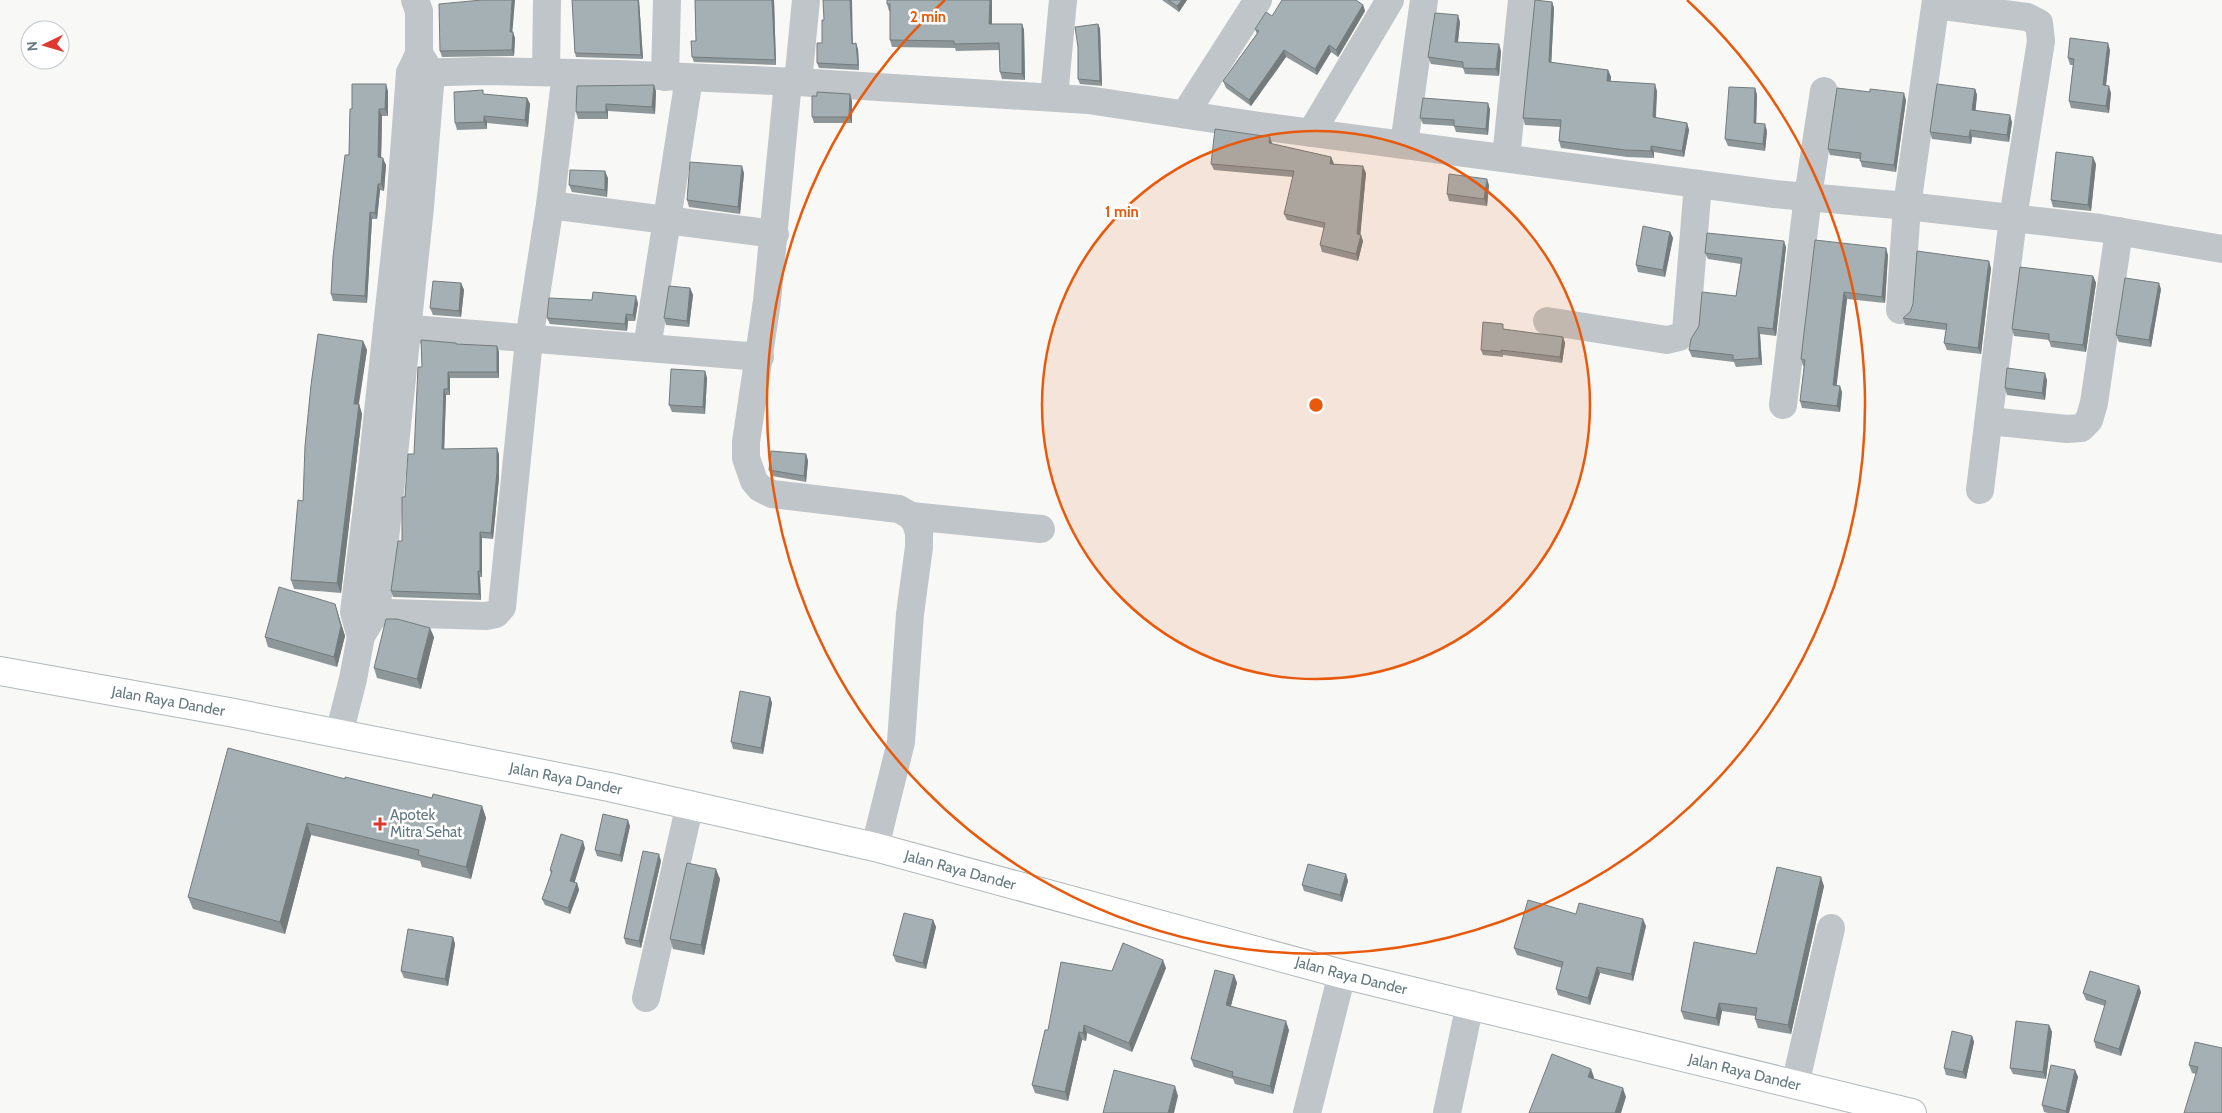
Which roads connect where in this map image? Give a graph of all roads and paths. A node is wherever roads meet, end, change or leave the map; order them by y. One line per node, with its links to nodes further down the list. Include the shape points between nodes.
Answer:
1 (415, 0): 11 (street, via 419,11)
2 (547, 0): 12 (street)
3 (667, 0): 13 (street)
4 (806, 0): 14 (street)
5 (1063, 0): 16 (street)
6 (1390, 0): 18 (street)
7 (1424, 0): 19 (street)
8 (1522, 0): 20 (street)
9 (1936, 2): 24 (street); 25 (street, via 2039,22 2041,41)
10 (1251, 3): 17 (street)
11 (420, 67): 12 (street); 32 (street, via 410,206)
12 (556, 72): 13 (street); 23 (street)
13 (677, 77): 14 (street); 26 (street)
14 (793, 82): 16 (street); 28 (street)
15 (1824, 91): 22 (street)
16 (1054, 97): 17 (street)
17 (1185, 114): 18 (street)
18 (1311, 133): 19 (street)
19 (1404, 145): 20 (street)
20 (1506, 158): 21 (street)
21 (1698, 184): 22 (street); 31 (street, via 1686,330 1679,337 1667,340)
22 (1808, 196): 24 (street); 36 (street)
23 (550, 205): 26 (street); 33 (street)
24 (1907, 206): 25 (street); 30 (street)
25 (2014, 218): 27 (street); 37 (street)
26 (667, 220): 28 (street); 34 (street)
27 (2119, 232): 29 (street); 37 (street, via 2089,420 2081,428 2067,429)
28 (775, 234): 35 (street)
29 (2222, 249)
30 (1900, 310)
31 (1547, 321)
32 (396, 328): 33 (street); 41 (street)
33 (529, 340): 34 (street); 41 (street, via 502,607 496,614 486,616)
34 (647, 348): 35 (street)
35 (760, 357): 39 (street, via 746,442 746,458 760,488 785,497 899,509)
36 (1783, 405)
37 (1989, 421): 38 (street)
38 (1980, 490)
39 (911, 516): 40 (street); 45 (street, via 919,533 919,547 910,614 904,720 898,760)
40 (1041, 529)
41 (363, 620): 43 (street, via 353,680)
42 (0, 671): 43 (main road, Jalan Raya Dander)
43 (339, 734): 44 (main road, Jalan Raya Dander)
44 (690, 804): 45 (main road, Jalan Raya Dander); 48 (street)
45 (875, 847): 47 (main road, Jalan Raya Dander)
46 (1831, 928): 50 (street)
47 (1342, 974): 49 (main road, Jalan Raya Dander); 51 (street)
48 (646, 998)
49 (1470, 1004): 50 (main road, Jalan Raya Dander); 52 (street)
50 (1795, 1085): 53 (main road, Jalan Raya Dander)
51 (1308, 1113)
52 (1447, 1113)
53 (1912, 1113)

